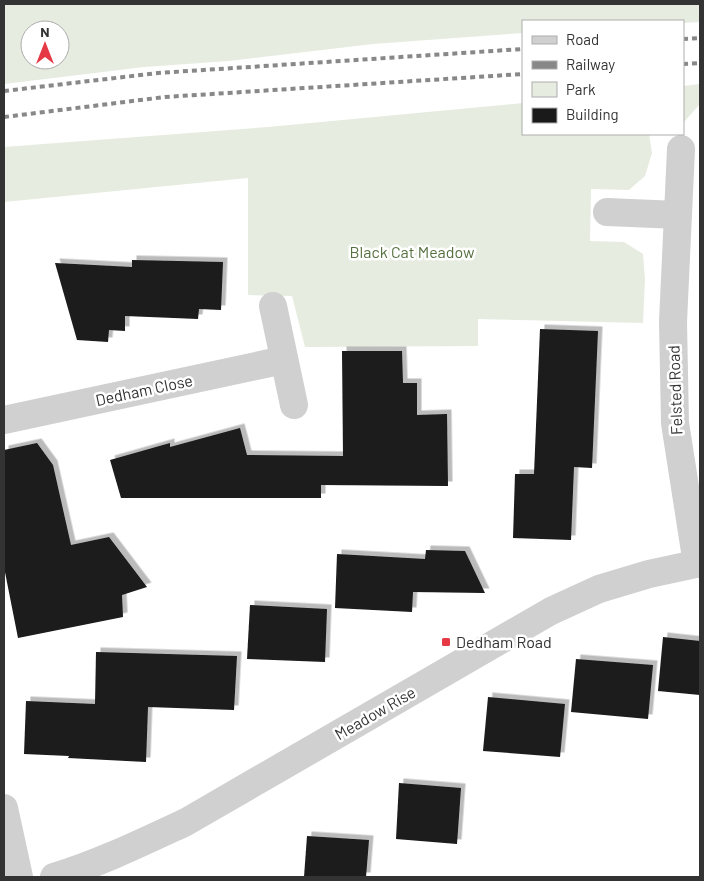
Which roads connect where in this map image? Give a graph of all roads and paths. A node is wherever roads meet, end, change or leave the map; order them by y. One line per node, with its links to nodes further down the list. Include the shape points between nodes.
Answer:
1 (680, 149): 3 (street, Felsted Road)
2 (607, 212): 3 (street)
3 (678, 214): 8 (street, Felsted Road, via 673,322 675,423)
4 (273, 306): 5 (street)
5 (284, 360): 6 (street); 7 (street, Dedham Close)
6 (294, 405)
7 (4, 420)
8 (698, 564): 11 (street, Meadow Rise, via 599,589 551,611 186,822)
9 (4, 808): 10 (street)
10 (19, 877)
11 (54, 877)

